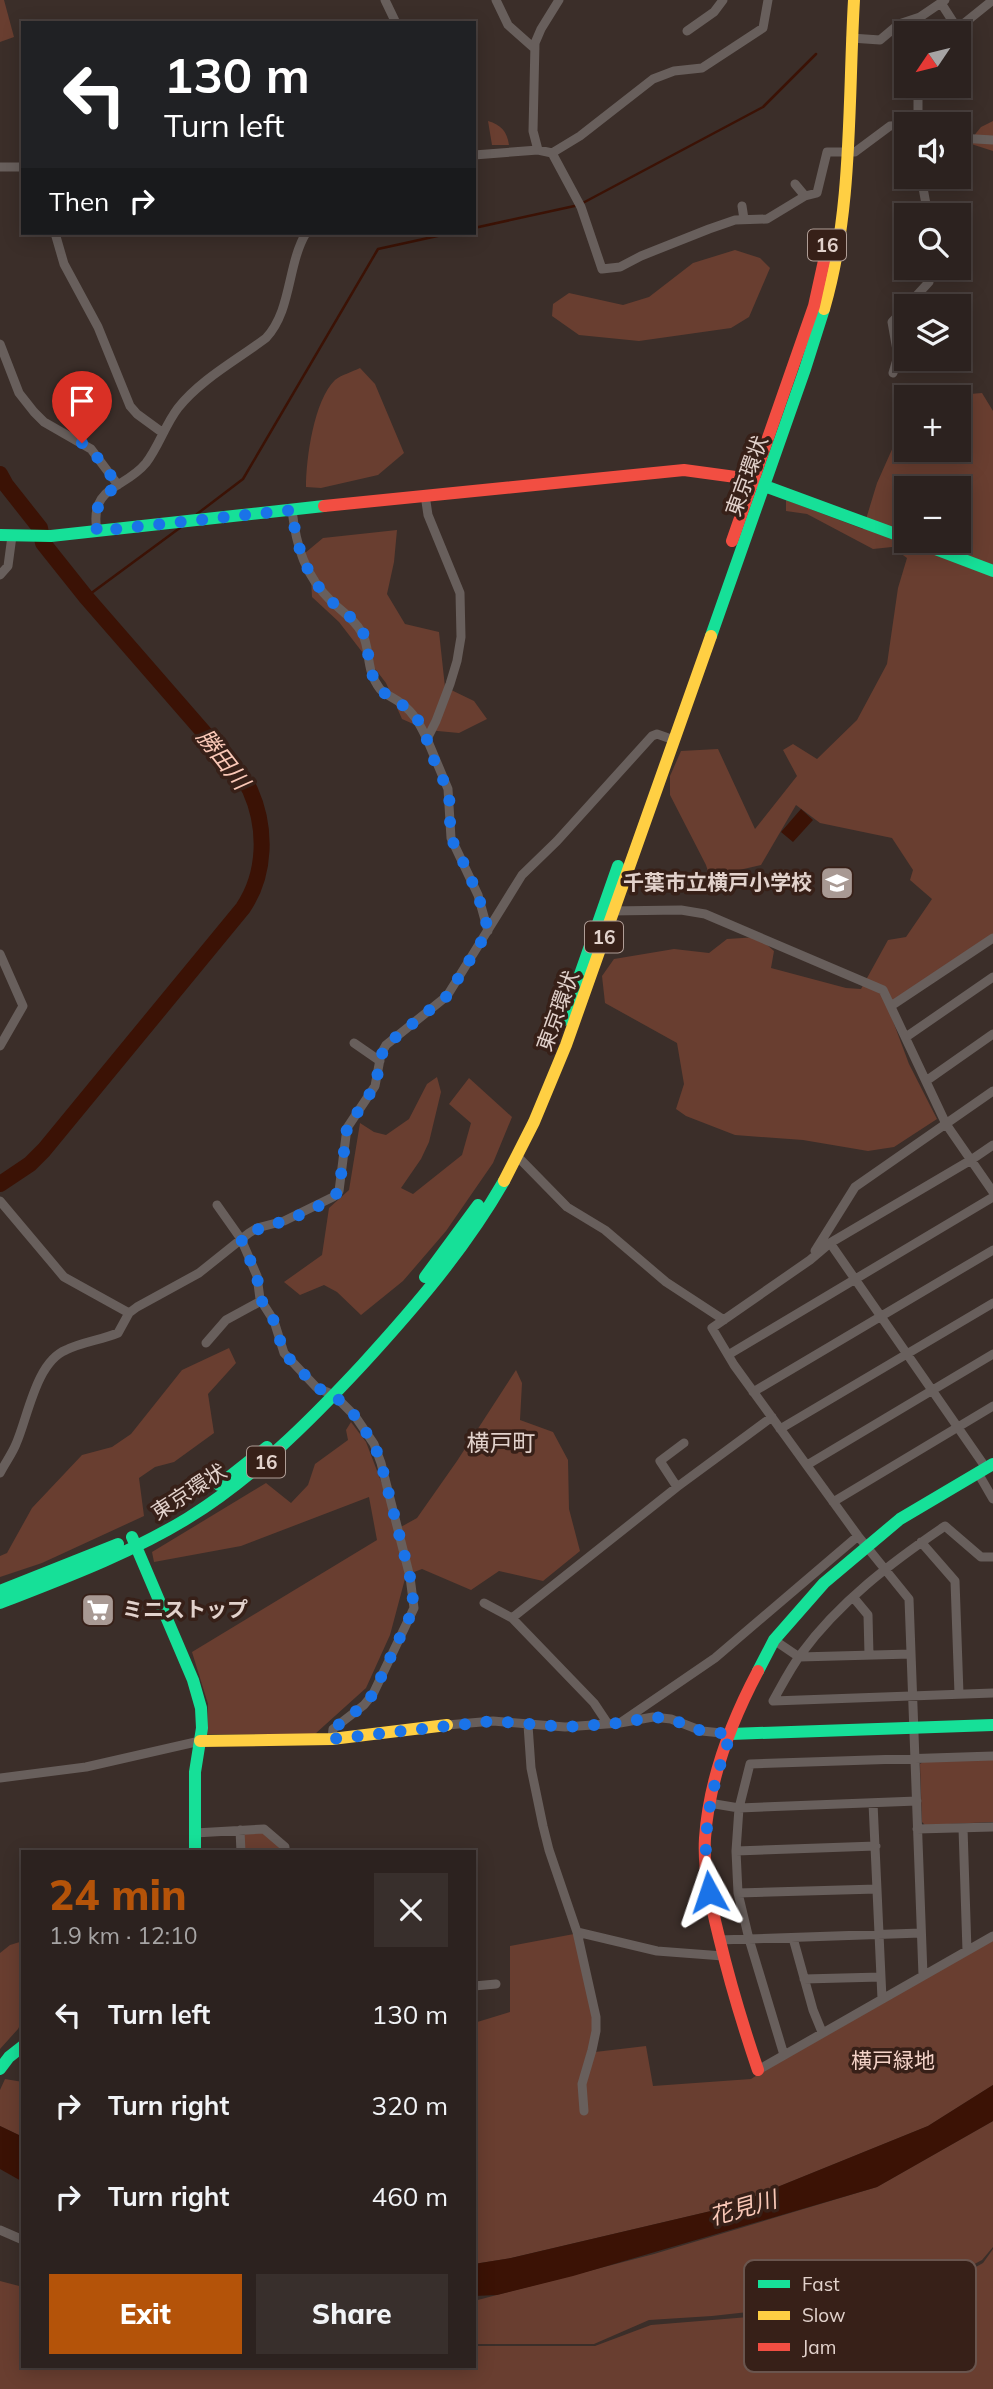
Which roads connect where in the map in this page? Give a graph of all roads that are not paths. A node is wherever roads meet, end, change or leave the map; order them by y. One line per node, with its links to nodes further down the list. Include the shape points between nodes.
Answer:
1 (385, 0): 10 (street)
2 (496, 0): 15 (street, via 508,25)
3 (559, 0): 15 (street)
4 (723, 0): 13 (street)
5 (768, 0): 20 (street, via 763,28 702,68 653,79)
6 (843, 0): 21 (main road, 東京環状 / 16)
7 (854, 0): 14 (main road, 東京環状 / 16)
8 (993, 0): 12 (street)
9 (943, 1): 11 (street); 14 (street, via 920,17 899,24 880,40)
10 (395, 21)
11 (951, 21)
12 (966, 21)
13 (687, 31)
14 (851, 38): 21 (main road, 東京環状 / 16)
15 (535, 49): 19 (street, via 533,131)
16 (894, 126): 21 (street, via 855,152)
17 (971, 139): 18 (street)
18 (993, 140)
19 (538, 150): 20 (street); 22 (street)
20 (552, 153): 28 (street, via 579,204 602,269 620,267)
21 (841, 153): 26 (street, via 828,152 817,193); 37 (main road, 東京環状 / 16, via 814,306)
22 (476, 155)
23 (0, 167): 24 (street)
24 (21, 167)
25 (794, 184): 26 (street)
26 (805, 196): 28 (street, via 767,219)
27 (742, 206): 28 (street)
28 (744, 219)
29 (56, 235): 36 (street, via 64,264 98,327 130,406)
30 (305, 235): 36 (street, via 274,330 187,397)
31 (929, 280): 32 (street)
32 (918, 294)
33 (0, 344): 38 (street, via 19,393 34,412 91,449)
34 (894, 370): 35 (street)
35 (893, 373)
36 (163, 433): 38 (street, via 144,466)
37 (759, 482): 39 (main road, via 726,474 670,471); 42 (main road); 48 (main road, 東京環状 / 16)
38 (118, 485): 41 (street, via 95,508)
39 (425, 495): 40 (main road); 47 (street, via 428,515 460,593 461,637 450,684)
40 (292, 510): 41 (main road); 47 (street, via 305,567 321,591 354,620 364,635 378,686 416,716)
41 (97, 531): 43 (main road)
42 (894, 533)
43 (9, 536): 46 (street, via 8,566)
44 (946, 553): 45 (main road)
45 (993, 571)
46 (0, 575)
47 (427, 739): 50 (street, via 447,789 451,838 478,895)
48 (669, 739): 49 (main road, 東京環状 / 16); 50 (street, via 652,736 522,875)
49 (608, 910): 54 (street, via 705,914 883,990); 64 (main road, 東京環状 / 16, via 547,1097); 86 (main road, 東京環状 / 16, via 537,1092 497,1174 417,1287)
50 (488, 931): 59 (street, via 447,996 386,1045)
51 (993, 938): 54 (street)
52 (0, 954): 58 (street, via 23,1006)
53 (993, 976): 56 (street)
54 (891, 1006): 56 (street)
55 (993, 1034): 60 (street)
56 (906, 1037): 60 (street)
57 (354, 1043): 59 (street)
58 (0, 1046)
59 (380, 1061): 70 (street, via 375,1086 347,1128 339,1191 296,1216 257,1228)
60 (926, 1081): 62 (street)
61 (993, 1091): 62 (street)
62 (946, 1124): 65 (street); 73 (street, via 855,1187)
63 (993, 1145): 65 (street)
64 (517, 1157): 79 (street, via 567,1207 605,1230 666,1282); 86 (main road, 東京環状 / 16, via 459,1252)
65 (971, 1160): 66 (street); 71 (street)
66 (993, 1192)
67 (993, 1197): 74 (street)
68 (3, 1205): 77 (street, via 64,1277)
69 (217, 1205): 70 (street)
70 (241, 1239): 75 (street, via 257,1276); 77 (street, via 199,1273)
71 (830, 1243): 73 (street); 74 (street)
72 (993, 1250): 78 (street)
73 (810, 1260): 79 (street)
74 (855, 1280): 78 (street); 83 (street)
75 (261, 1301): 80 (street, via 226,1320); 86 (street, via 274,1321 284,1353 317,1388)
76 (993, 1303): 81 (street)
77 (130, 1313): 94 (street, via 118,1333 65,1350 49,1364)
78 (881, 1317): 81 (street); 85 (street)
79 (724, 1320): 83 (street, via 712,1328)
80 (206, 1343)
81 (907, 1354): 84 (street); 90 (street)
82 (993, 1354): 84 (street)
83 (728, 1355): 85 (street)
84 (932, 1390): 89 (street); 92 (street)
85 (753, 1392): 88 (street)
86 (329, 1394): 99 (main road, 東京環状 / 16, via 226,1481); 123 (street, via 355,1416 374,1444 414,1608 373,1694 333,1729)
87 (993, 1406): 89 (street)
88 (772, 1417): 90 (street); 95 (street)
89 (958, 1427): 93 (street); 97 (street)
90 (780, 1429): 92 (street)
91 (684, 1443): 95 (street, via 660,1461)
92 (807, 1465): 97 (street)
93 (986, 1468): 96 (street); 101 (main road, via 915,1509)
94 (0, 1473)
95 (677, 1487): 108 (street)
96 (993, 1499)
97 (833, 1502): 98 (street)
98 (858, 1536): 101 (street); 116 (street, via 715,1658)
99 (134, 1542): 104 (main road, 東京環状 / 16); 106 (main road, 東京環状 / 16, via 96,1565); 124 (main road, via 193,1680 201,1708)
100 (921, 1542): 102 (street, via 945,1526 981,1557); 103 (street); 114 (street, via 955,1581)
101 (866, 1548): 103 (street); 109 (main road, via 809,1598)
102 (993, 1557)
103 (885, 1570): 105 (street); 110 (street, via 909,1599)
104 (0, 1591)
105 (853, 1597): 111 (street, via 868,1615); 112 (street)
106 (0, 1602)
107 (484, 1604): 108 (street)
108 (512, 1618): 117 (street, via 594,1703)
109 (775, 1640): 112 (street); 122 (main road)
110 (911, 1654): 111 (street); 115 (street)
111 (869, 1655): 112 (street)
112 (799, 1657): 115 (street, via 774,1701)
113 (993, 1693): 114 (street)
114 (958, 1694): 115 (street)
115 (913, 1696): 121 (street)
116 (620, 1723): 117 (street); 122 (street, via 653,1717)
117 (608, 1724): 119 (street)
118 (447, 1725): 119 (street, via 493,1721); 123 (main road)
119 (528, 1725): 144 (street, via 531,1768 549,1850)
120 (993, 1725): 121 (main road)
121 (914, 1728): 122 (main road); 126 (street)
122 (731, 1734): 129 (main road)
123 (332, 1739): 124 (main road)
124 (200, 1741): 127 (street, via 86,1767); 136 (main road)
125 (993, 1756): 126 (street)
126 (915, 1759): 128 (street); 131 (street, via 750,1764)
127 (0, 1779)
128 (916, 1801): 130 (street); 134 (street)
129 (709, 1803): 131 (street); 150 (main road, via 706,1874)
130 (873, 1803): 131 (street); 137 (street)
131 (739, 1808): 141 (street)
132 (993, 1827): 133 (street)
133 (963, 1828): 134 (street); 151 (street)
134 (917, 1829): 146 (street)
135 (240, 1830): 136 (street); 139 (street); 140 (street, via 264,1829)
136 (195, 1833): 138 (main road)
137 (876, 1846): 141 (street); 142 (street)
138 (195, 1850)
139 (241, 1850)
140 (285, 1850)
141 (736, 1851): 143 (street)
142 (877, 1889): 143 (street); 145 (street)
143 (738, 1893): 149 (street)
144 (577, 1932): 152 (street, via 657,1951); 164 (street, via 596,2017 582,2084)
145 (879, 1933): 146 (street); 148 (street); 154 (street)
146 (921, 1933): 153 (street)
147 (993, 1936): 151 (street)
148 (793, 1938): 149 (street); 155 (street)
149 (749, 1939): 150 (street); 161 (street)
150 (719, 1940): 152 (main road)
151 (967, 1951): 153 (street)
152 (723, 1956): 163 (main road)
153 (923, 1975): 158 (street)
154 (881, 1977): 155 (street); 158 (street)
155 (804, 1979): 159 (street)
156 (495, 1984): 157 (street)
157 (476, 1986)
158 (882, 1999): 159 (street)
159 (822, 2032): 161 (street)
160 (21, 2048): 162 (main road)
161 (784, 2056): 163 (street)
162 (0, 2069)
163 (758, 2070)
164 (584, 2111)
165 (0, 2230): 166 (street)
166 (21, 2239)

